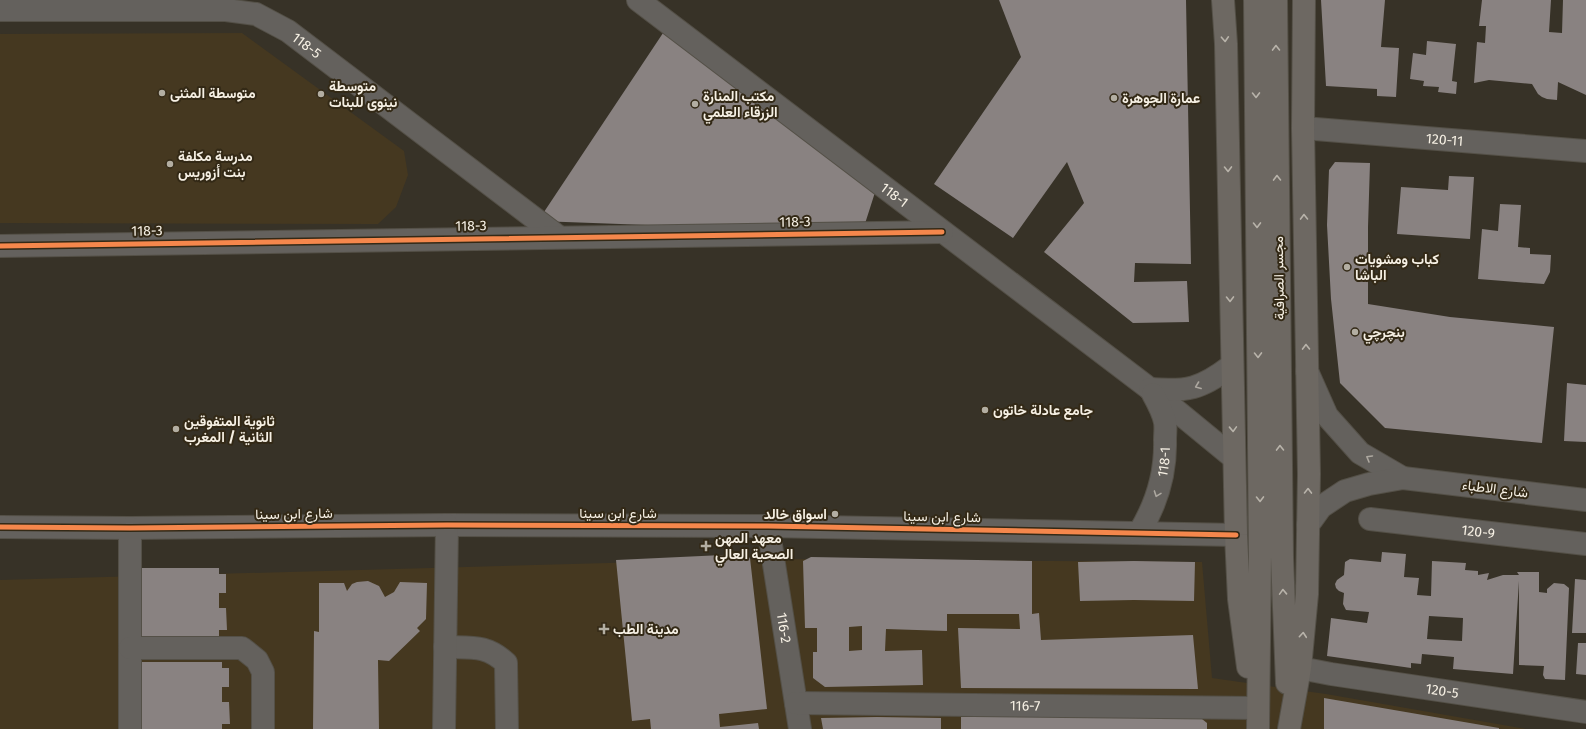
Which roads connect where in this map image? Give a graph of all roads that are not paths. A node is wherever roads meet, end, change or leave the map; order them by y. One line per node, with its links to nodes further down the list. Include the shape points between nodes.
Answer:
1 (638, 0): 9 (street, 118-1)
2 (1224, 0): 12 (main road, one-way to 12)
3 (1254, 0): 27 (main road, مجسر الصرافية, one-way to 27)
4 (1276, 0): 27 (main road, مجسر الصرافية, one-way to 4)
5 (1304, 0): 7 (main road)
6 (0, 10): 10 (street, 118-5, via 226,10 256,14 288,31)
7 (1303, 128): 8 (street, 120-11); 13 (main road, one-way to 7)
8 (1586, 151)
9 (942, 232): 10 (street, 118-3); 14 (street, 118-1)
10 (559, 237): 11 (street, 118-3)
11 (0, 246)
12 (1231, 366): 14 (street, one-way to 14, via 1214,379 1194,388 1172,391); 15 (main road, one-way to 15)
13 (1307, 371): 16 (street, one-way to 13, via 1360,453 1327,416); 20 (main road, one-way to 13)
14 (1150, 389): 15 (street, 118-1); 24 (street, 118-1, one-way to 24, via 1165,422 1166,457 1159,491)
15 (1234, 458): 25 (main road)
16 (1403, 478): 17 (street, شارع الاطباء); 20 (street, via 1345,491 1321,507)
17 (1586, 500)
18 (1370, 519): 26 (street, 120-9)
19 (447, 525): 21 (street, شارع ابن سينا); 23 (street, شارع ابن سينا); 28 (street)
20 (1308, 525): 30 (main road, one-way to 20, via 1307,594)
21 (768, 526): 24 (street, شارع ابن سينا); 31 (street, 116-2)
22 (0, 527): 23 (street, شارع ابن سينا)
23 (130, 528): 29 (street)
24 (1139, 533): 25 (street, شارع ابن سينا)
25 (1236, 535): 33 (main road, via 1239,599)
26 (1586, 544)
27 (1271, 557): 33 (main road); 39 (main road, one-way to 27)
28 (445, 647): 36 (street); 37 (street, via 480,648 496,654 506,663)
29 (130, 648): 34 (street); 35 (street, via 242,648 257,660 263,672)
30 (1300, 668): 32 (street, 120-5); 39 (main road)
31 (796, 703): 33 (street, 116-7); 38 (street, 116-2)
32 (1586, 712)
33 (1257, 721)
34 (130, 729)
35 (263, 729)
36 (444, 729)
37 (507, 729)
38 (800, 729)
39 (1289, 729)

